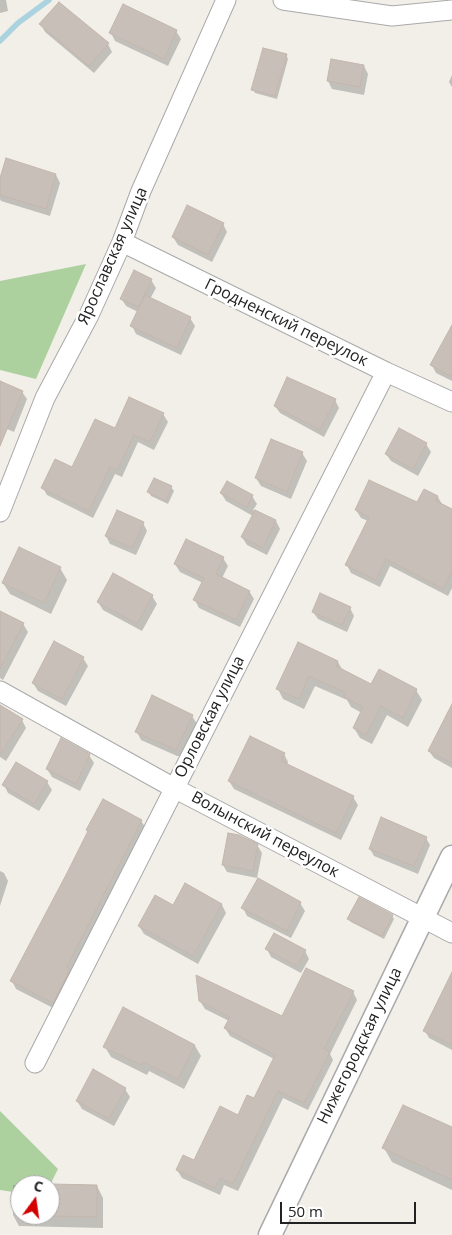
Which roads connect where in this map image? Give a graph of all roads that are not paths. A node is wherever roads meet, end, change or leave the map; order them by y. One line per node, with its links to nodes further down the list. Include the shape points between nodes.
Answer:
1 (226, 0): 4 (street, Ярославская улица)
2 (283, 0): 3 (street, via 392,16)
3 (452, 10)
4 (122, 242): 5 (street, Гродненский переулок); 7 (street, Ярославская улица, via 89,315 45,398)
5 (386, 372): 6 (street, Гродненский переулок); 9 (street, Орловская улица)
6 (452, 402)
7 (0, 512)
8 (0, 691): 9 (street, Волынский переулок)
9 (174, 788): 11 (street, Волынский переулок); 13 (street, Орловская улица)
10 (452, 857): 11 (street, Нижегородская улица)
11 (421, 918): 12 (street, Волынский переулок); 14 (street, Нижегородская улица)
12 (452, 933)
13 (34, 1063)
14 (270, 1235)

